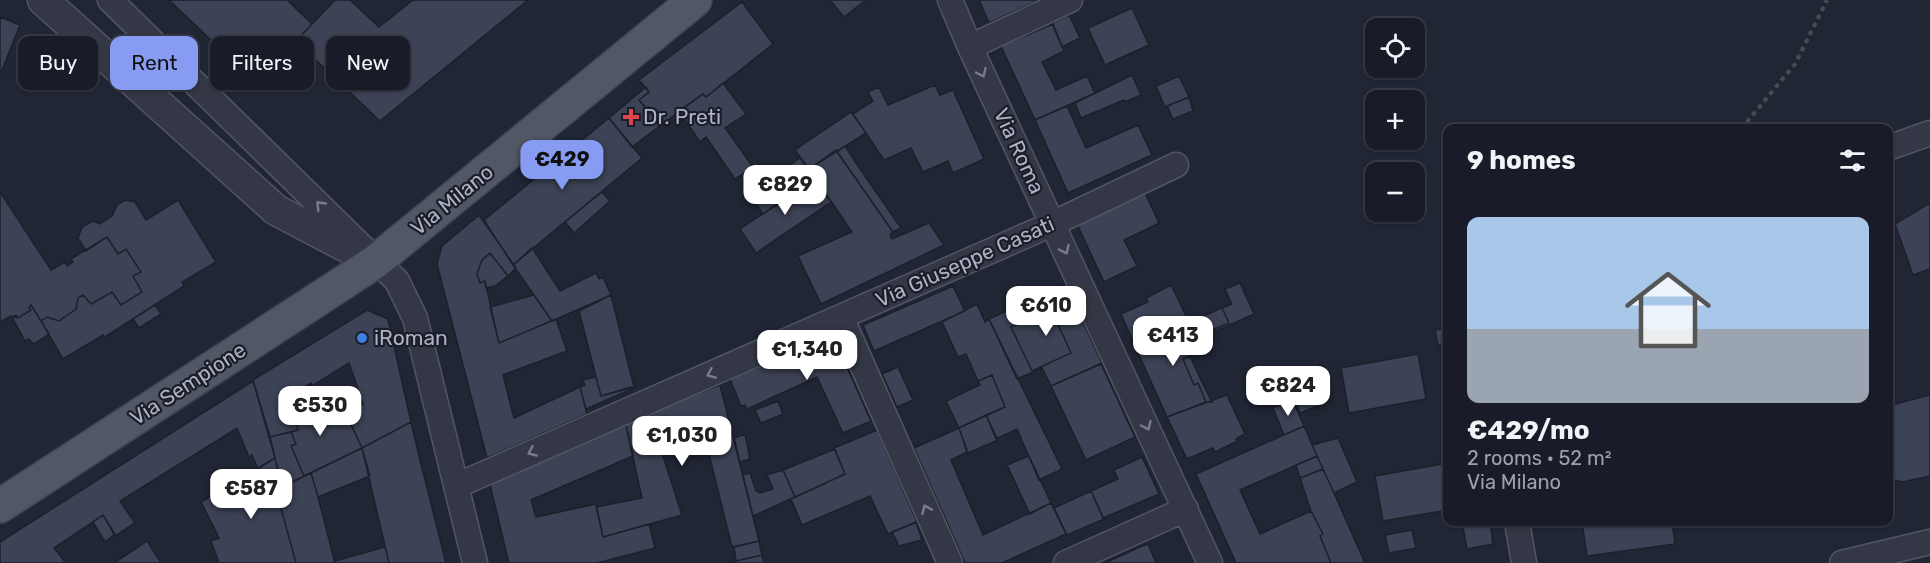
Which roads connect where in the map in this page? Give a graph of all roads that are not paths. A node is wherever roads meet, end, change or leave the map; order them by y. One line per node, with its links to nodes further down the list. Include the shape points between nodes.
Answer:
1 (43, 0): 11 (street, via 276,210)
2 (110, 0): 11 (street, one-way to 2)
3 (951, 0): 6 (street, Via Roma)
4 (1070, 0): 6 (street)
5 (691, 1): 11 (main road, Via Milano)
6 (969, 47): 10 (street, Via Roma, one-way to 10)
7 (1930, 133): 8 (street)
8 (1893, 146)
9 (1176, 165): 10 (street, Via Giuseppe Casati)
10 (1052, 224): 12 (street, Via Giuseppe Casati); 15 (street, Via Roma, one-way to 15)
11 (375, 262): 13 (street, via 396,281 415,318); 14 (main road, Via Sempione)
12 (841, 316): 13 (street, Via Giuseppe Casati, one-way to 13); 19 (street, one-way to 12)
13 (456, 486): 18 (street)
14 (0, 506)
15 (1186, 509): 20 (street); 21 (street, Via Roma)
16 (1518, 526): 22 (street)
17 (1930, 542): 23 (street)
18 (475, 563)
19 (950, 563)
20 (1066, 563)
21 (1210, 563)
22 (1524, 563)
23 (1842, 563)

